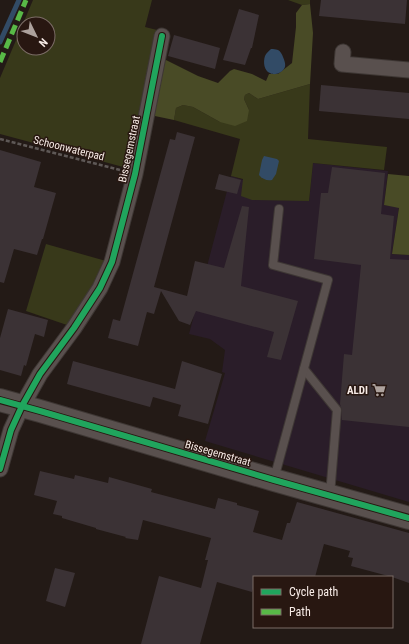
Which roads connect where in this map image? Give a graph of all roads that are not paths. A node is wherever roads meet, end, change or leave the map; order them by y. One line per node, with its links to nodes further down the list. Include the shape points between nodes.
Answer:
1 (162, 36): 7 (street, Bissegemstraat, via 135,174 112,262 100,288 40,374)
2 (342, 52): 3 (street, via 342,64)
3 (409, 70)
4 (278, 209): 5 (lane, via 273,265 328,280)
5 (304, 369): 9 (lane); 10 (lane, via 337,410)
6 (0, 400): 7 (street)
7 (22, 406): 8 (street, Bissegemstraat, via 10,430); 9 (street, Bissegemstraat)
8 (0, 469)
9 (274, 480): 10 (street, Bissegemstraat)
10 (330, 495): 11 (street, Bissegemstraat)
11 (409, 518)

